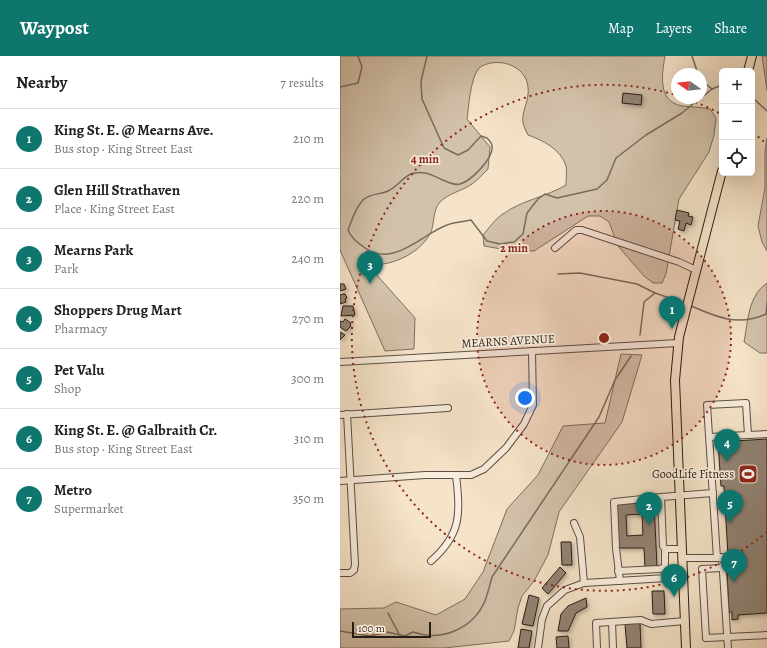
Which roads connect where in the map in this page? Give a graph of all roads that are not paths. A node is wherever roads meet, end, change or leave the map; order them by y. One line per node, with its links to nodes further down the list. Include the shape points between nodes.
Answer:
1 (752, 56): 2 (main road)
2 (749, 68)
3 (721, 176): 5 (main road)
4 (555, 248): 5 (street, via 576,230 582,230)
5 (696, 270): 6 (main road)
6 (678, 343): 7 (street, MEARNS AVENUE); 18 (main road, via 675,380)
7 (532, 350): 8 (street, MEARNS AVENUE); 14 (street, via 533,405 524,424 506,448 484,468 471,475)
8 (340, 362)
9 (448, 408): 10 (street)
10 (343, 415): 15 (street)
11 (767, 434): 12 (street)
12 (748, 435): 13 (street); 13 (street, via 746,403 707,405)
13 (710, 437): 17 (street)
14 (456, 476): 15 (street, via 425,475); 25 (street, via 460,502 457,525 445,550)
15 (350, 480): 16 (street); 28 (street, via 355,564 354,570 350,573)
16 (340, 481)
17 (713, 492): 18 (street); 24 (street)
18 (679, 495): 19 (street); 22 (main road)
19 (661, 497): 21 (street, via 663,546); 27 (street, via 614,502)
20 (574, 523): 31 (street, via 580,538)
21 (666, 549): 22 (street); 27 (street, via 663,568)
22 (682, 549): 23 (main road)
23 (683, 558): 24 (street); 29 (main road)
24 (717, 558): 26 (street, via 722,558)
25 (431, 561)
26 (722, 568): 35 (street); 35 (street, via 702,568 705,632 706,638)
27 (618, 571): 30 (street)
28 (340, 573)
29 (683, 577): 30 (street); 32 (main road)
30 (620, 581): 31 (street)
31 (584, 583): 36 (street, via 565,590 547,606 542,619)
32 (685, 621): 33 (street, via 651,624 641,620); 39 (main road)
33 (612, 622): 37 (street, via 596,623); 38 (street)
34 (767, 635): 35 (street)
35 (728, 637): 40 (street)
36 (538, 648)
37 (598, 648)
38 (613, 648)
39 (686, 648)
40 (728, 648)

